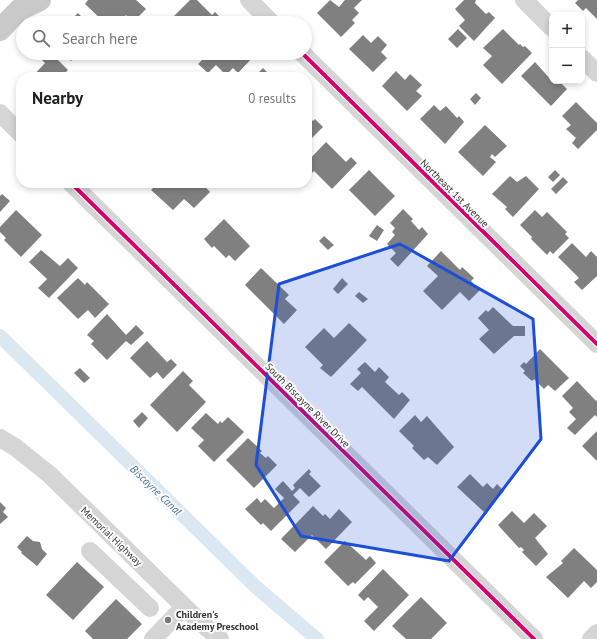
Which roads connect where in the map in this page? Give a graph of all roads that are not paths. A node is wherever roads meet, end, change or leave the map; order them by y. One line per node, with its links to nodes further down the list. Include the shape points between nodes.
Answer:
1 (40, 0): 4 (main road)
2 (249, 0): 5 (street)
3 (524, 0): 6 (street)
4 (21, 5): 7 (main road)
5 (265, 16)
6 (549, 25)
7 (0, 30)
8 (309, 60): 14 (street, Northeast 1st Avenue)
9 (585, 61): 10 (street)
10 (597, 73)
11 (0, 113): 12 (street)
12 (16, 129)
13 (76, 188): 22 (street, South Biscayne River Drive)
14 (597, 344)
15 (0, 438): 16 (street, Memorial Highway, via 16,447 50,475)
16 (122, 545): 17 (street, Memorial Highway); 17 (street, via 96,557 145,603)
17 (157, 580): 18 (street, Memorial Highway)
18 (184, 607): 20 (street); 21 (street, Memorial Highway)
19 (597, 633): 23 (street)
20 (153, 639)
21 (220, 639)
22 (534, 639)
23 (591, 639)

